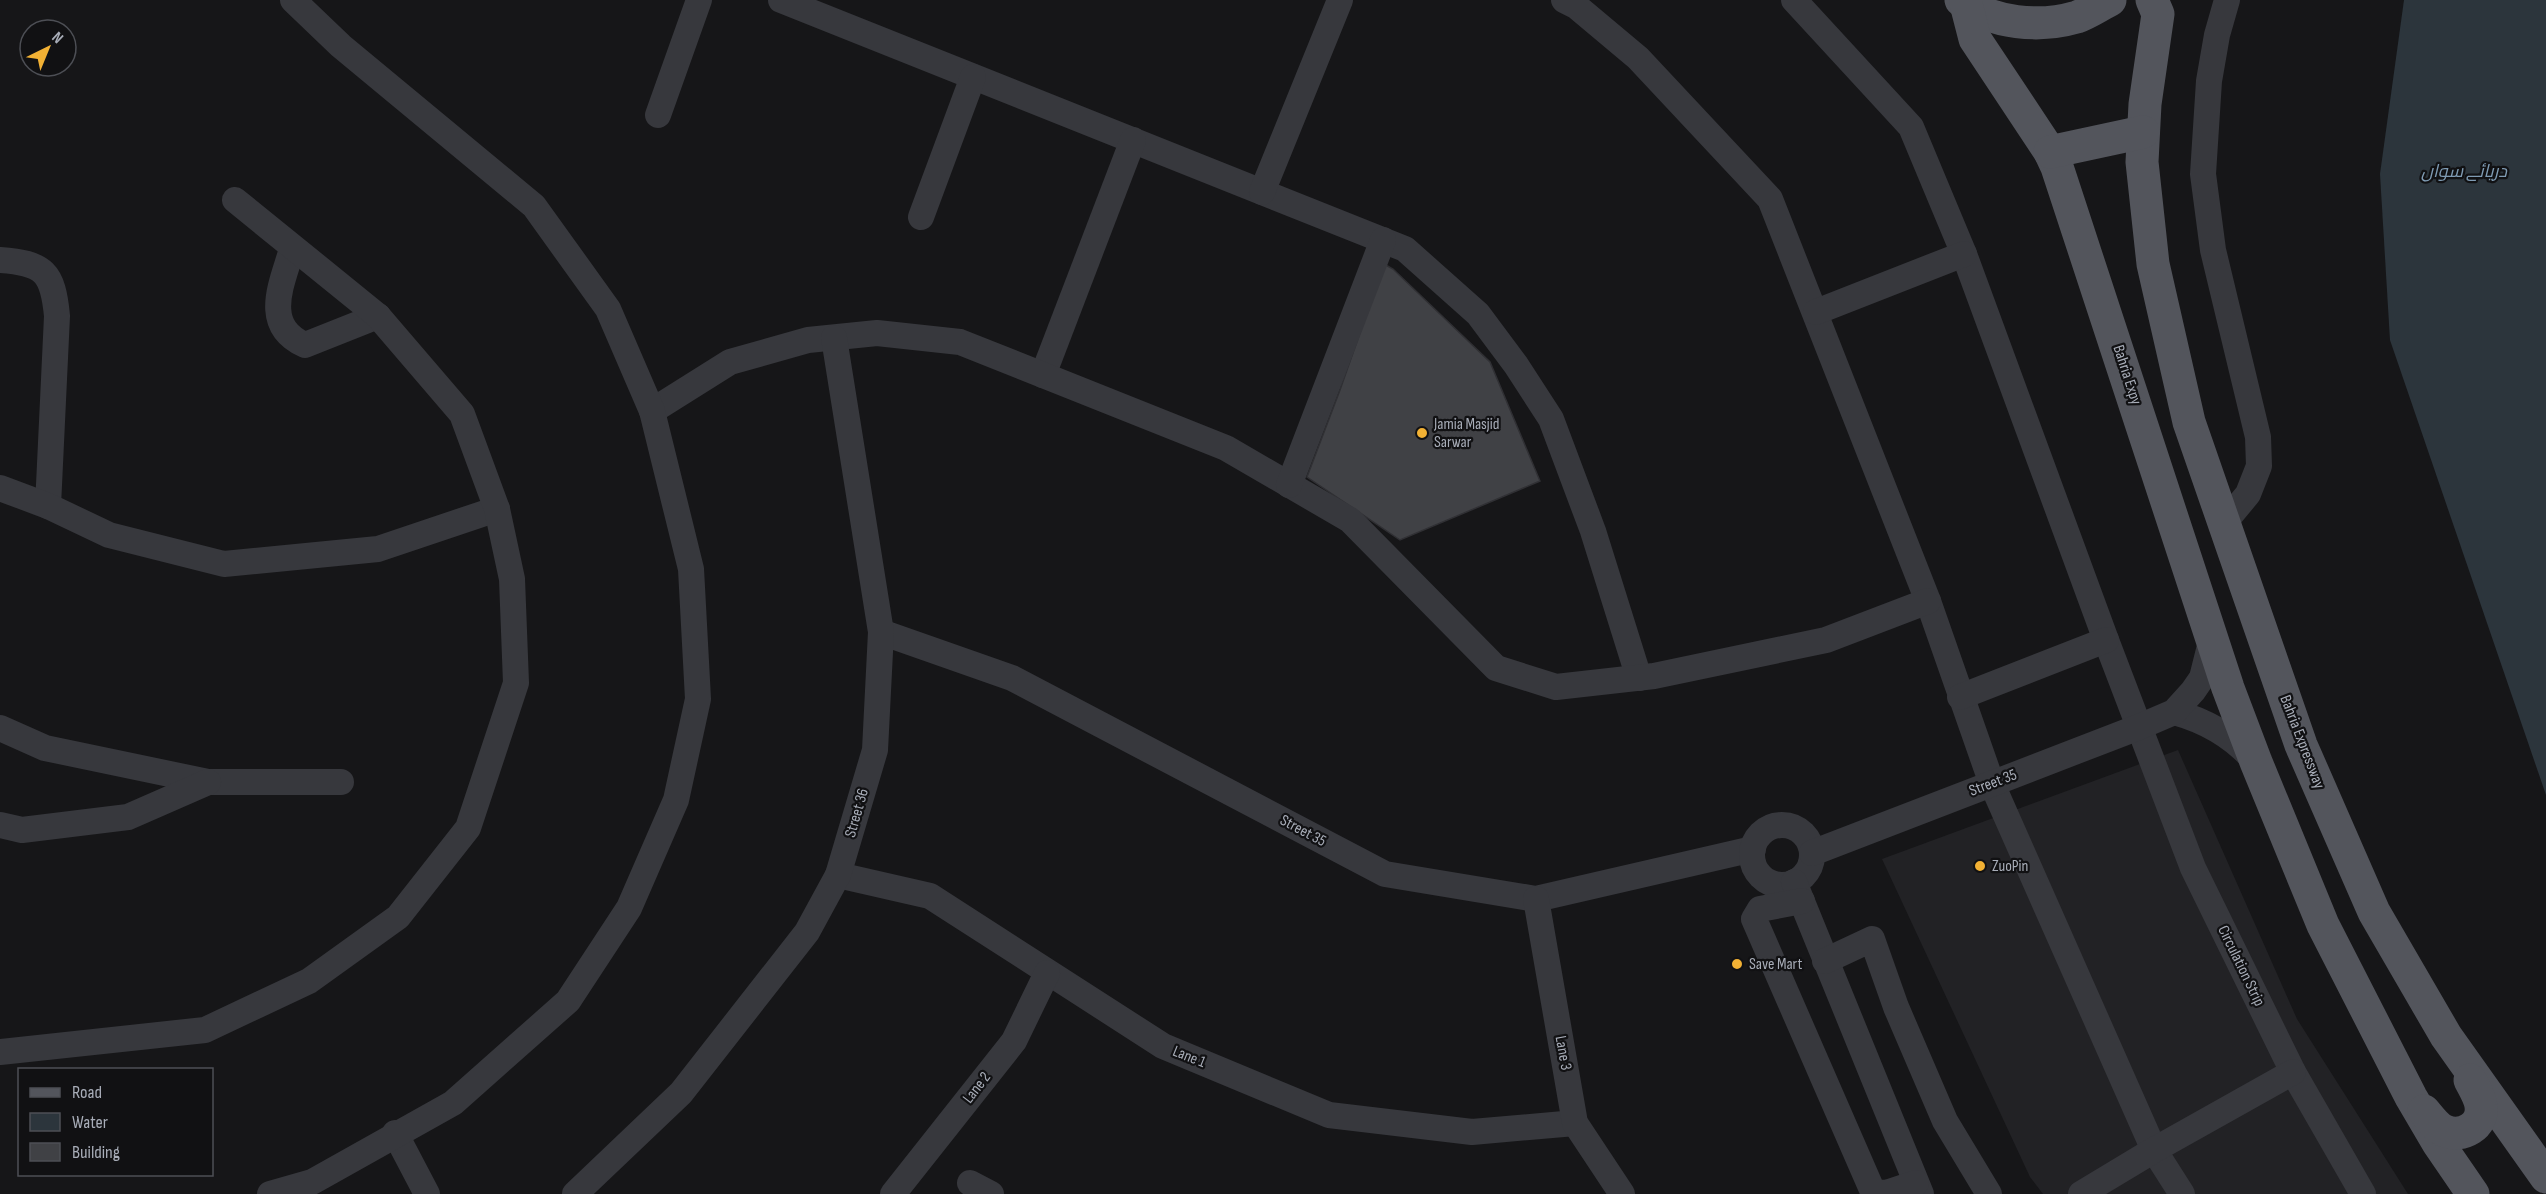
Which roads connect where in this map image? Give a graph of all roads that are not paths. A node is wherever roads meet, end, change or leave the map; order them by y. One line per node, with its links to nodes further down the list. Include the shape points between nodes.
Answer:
1 (292, 0): 27 (street, via 341,46 534,206 608,309)
2 (699, 0): 12 (street)
3 (781, 0): 11 (street)
4 (1340, 0): 16 (street)
5 (1564, 0): 23 (street, via 1638,58 1770,199)
6 (1794, 0): 21 (street, Circulation Strip, via 1911,128)
7 (2110, 0): 10 (main road, via 2078,16 2040,23 2001,19)
8 (2152, 0): 13 (main road, via 2158,14)
9 (2227, 0): 32 (street, via 2209,81 2204,174 2213,250 2258,437 2259,466 2248,494)
10 (1963, 2): 15 (main road, Bahria Expy, via 1975,39)
11 (973, 77): 14 (street); 18 (street)
12 (658, 115)
13 (2142, 132): 15 (main road); 32 (main road, Bahria Expressway, via 2153,264 2189,422)
14 (1133, 140): 16 (street); 26 (street)
15 (2050, 152): 35 (main road, Bahria Expy)
16 (1262, 192): 19 (street)
17 (235, 200): 20 (street)
18 (921, 217)
19 (1383, 240): 28 (street); 37 (street, via 1405,249 1478,314 1551,419 1593,531)
20 (292, 249): 24 (street); 24 (street, via 278,295 279,320 290,338 305,345)
21 (1965, 254): 23 (street); 36 (street, Circulation Strip)
22 (0, 260): 30 (street, via 23,261 40,269 55,288)
23 (1816, 312): 33 (street)
24 (378, 316): 31 (street, via 462,414)
25 (834, 338): 26 (street, via 877,333 960,342); 27 (street, via 808,340 730,362); 34 (street, Street 36)
26 (1043, 375): 28 (street, via 1226,448)
27 (652, 411): 59 (street, via 692,569 698,699 676,800 630,908 567,1001 453,1102)
28 (1289, 485): 37 (street, via 1350,520 1496,668 1556,687)
29 (0, 488): 30 (street)
30 (48, 506): 31 (street, via 109,535 224,564 378,549)
31 (497, 508): 55 (street, via 512,579 516,683 468,828 398,918 309,981 205,1030)
32 (2224, 523): 54 (main road, Bahria Expressway, via 2306,755 2374,912)
33 (1928, 601): 37 (street, via 1826,640); 38 (street)
34 (881, 632): 49 (street, Street 36, via 875,750); 51 (street, Street 35, via 1012,678 1385,874)
35 (2212, 638): 39 (street, via 2202,678); 42 (main road, Bahria Expy)
36 (2106, 640): 38 (street); 41 (street, Circulation Strip)
37 (1639, 678)
38 (1960, 697): 45 (street)
39 (2174, 712): 41 (street, Street 35); 42 (street, via 2223,732)
40 (0, 728): 43 (street, via 45,748)
41 (2139, 728): 45 (street, Street 35); 56 (street, Circulation Strip, via 2193,868)
42 (2256, 762): 57 (main road, via 2323,925)
43 (208, 782): 44 (street); 46 (street, via 128,817 22,830)
44 (341, 782)
45 (1992, 784): 48 (street, Street 35); 60 (street)
46 (0, 825)
47 (1753, 849): 48 (street, via 1758,837 1768,829 1787,825 1804,835); 50 (street, via 1756,869 1766,879); 51 (street, Street 35)
48 (1812, 853): 50 (street)
49 (838, 875): 53 (street, Lane 1, via 930,896); 65 (street, Street 36, via 807,932 681,1094)
50 (1798, 892): 52 (street); 62 (street, via 1760,909 1754,919 1873,1192)
51 (1536, 899): 58 (street, Lane 3)
52 (1826, 961): 62 (street); 68 (street, via 1872,939 1896,1007 1945,1121)
53 (1047, 973): 58 (street, Lane 1, via 1163,1046 1329,1115 1472,1132); 66 (street, Lane 2, via 1014,1041)
54 (2446, 1036): 57 (main road, via 2475,1090 2481,1107 2479,1120 2465,1132 2444,1131); 61 (main road, Bahria Expressway)
55 (0, 1052)
56 (2293, 1072): 60 (street); 71 (street, Circulation Strip)
57 (2411, 1097): 72 (main road)
58 (1575, 1123): 67 (street, Lane 3)
59 (395, 1133): 63 (street, via 312,1182); 64 (street)
60 (2154, 1150): 69 (street); 70 (street)
61 (2546, 1177)
62 (1918, 1188)
63 (270, 1194)
64 (427, 1194)
65 (575, 1194)
66 (893, 1194)
67 (1622, 1194)
68 (1989, 1194)
69 (2081, 1194)
70 (2182, 1194)
71 (2363, 1194)
72 (2473, 1194)
73 (2534, 1194): 74 (main road)
74 (2540, 1194)

